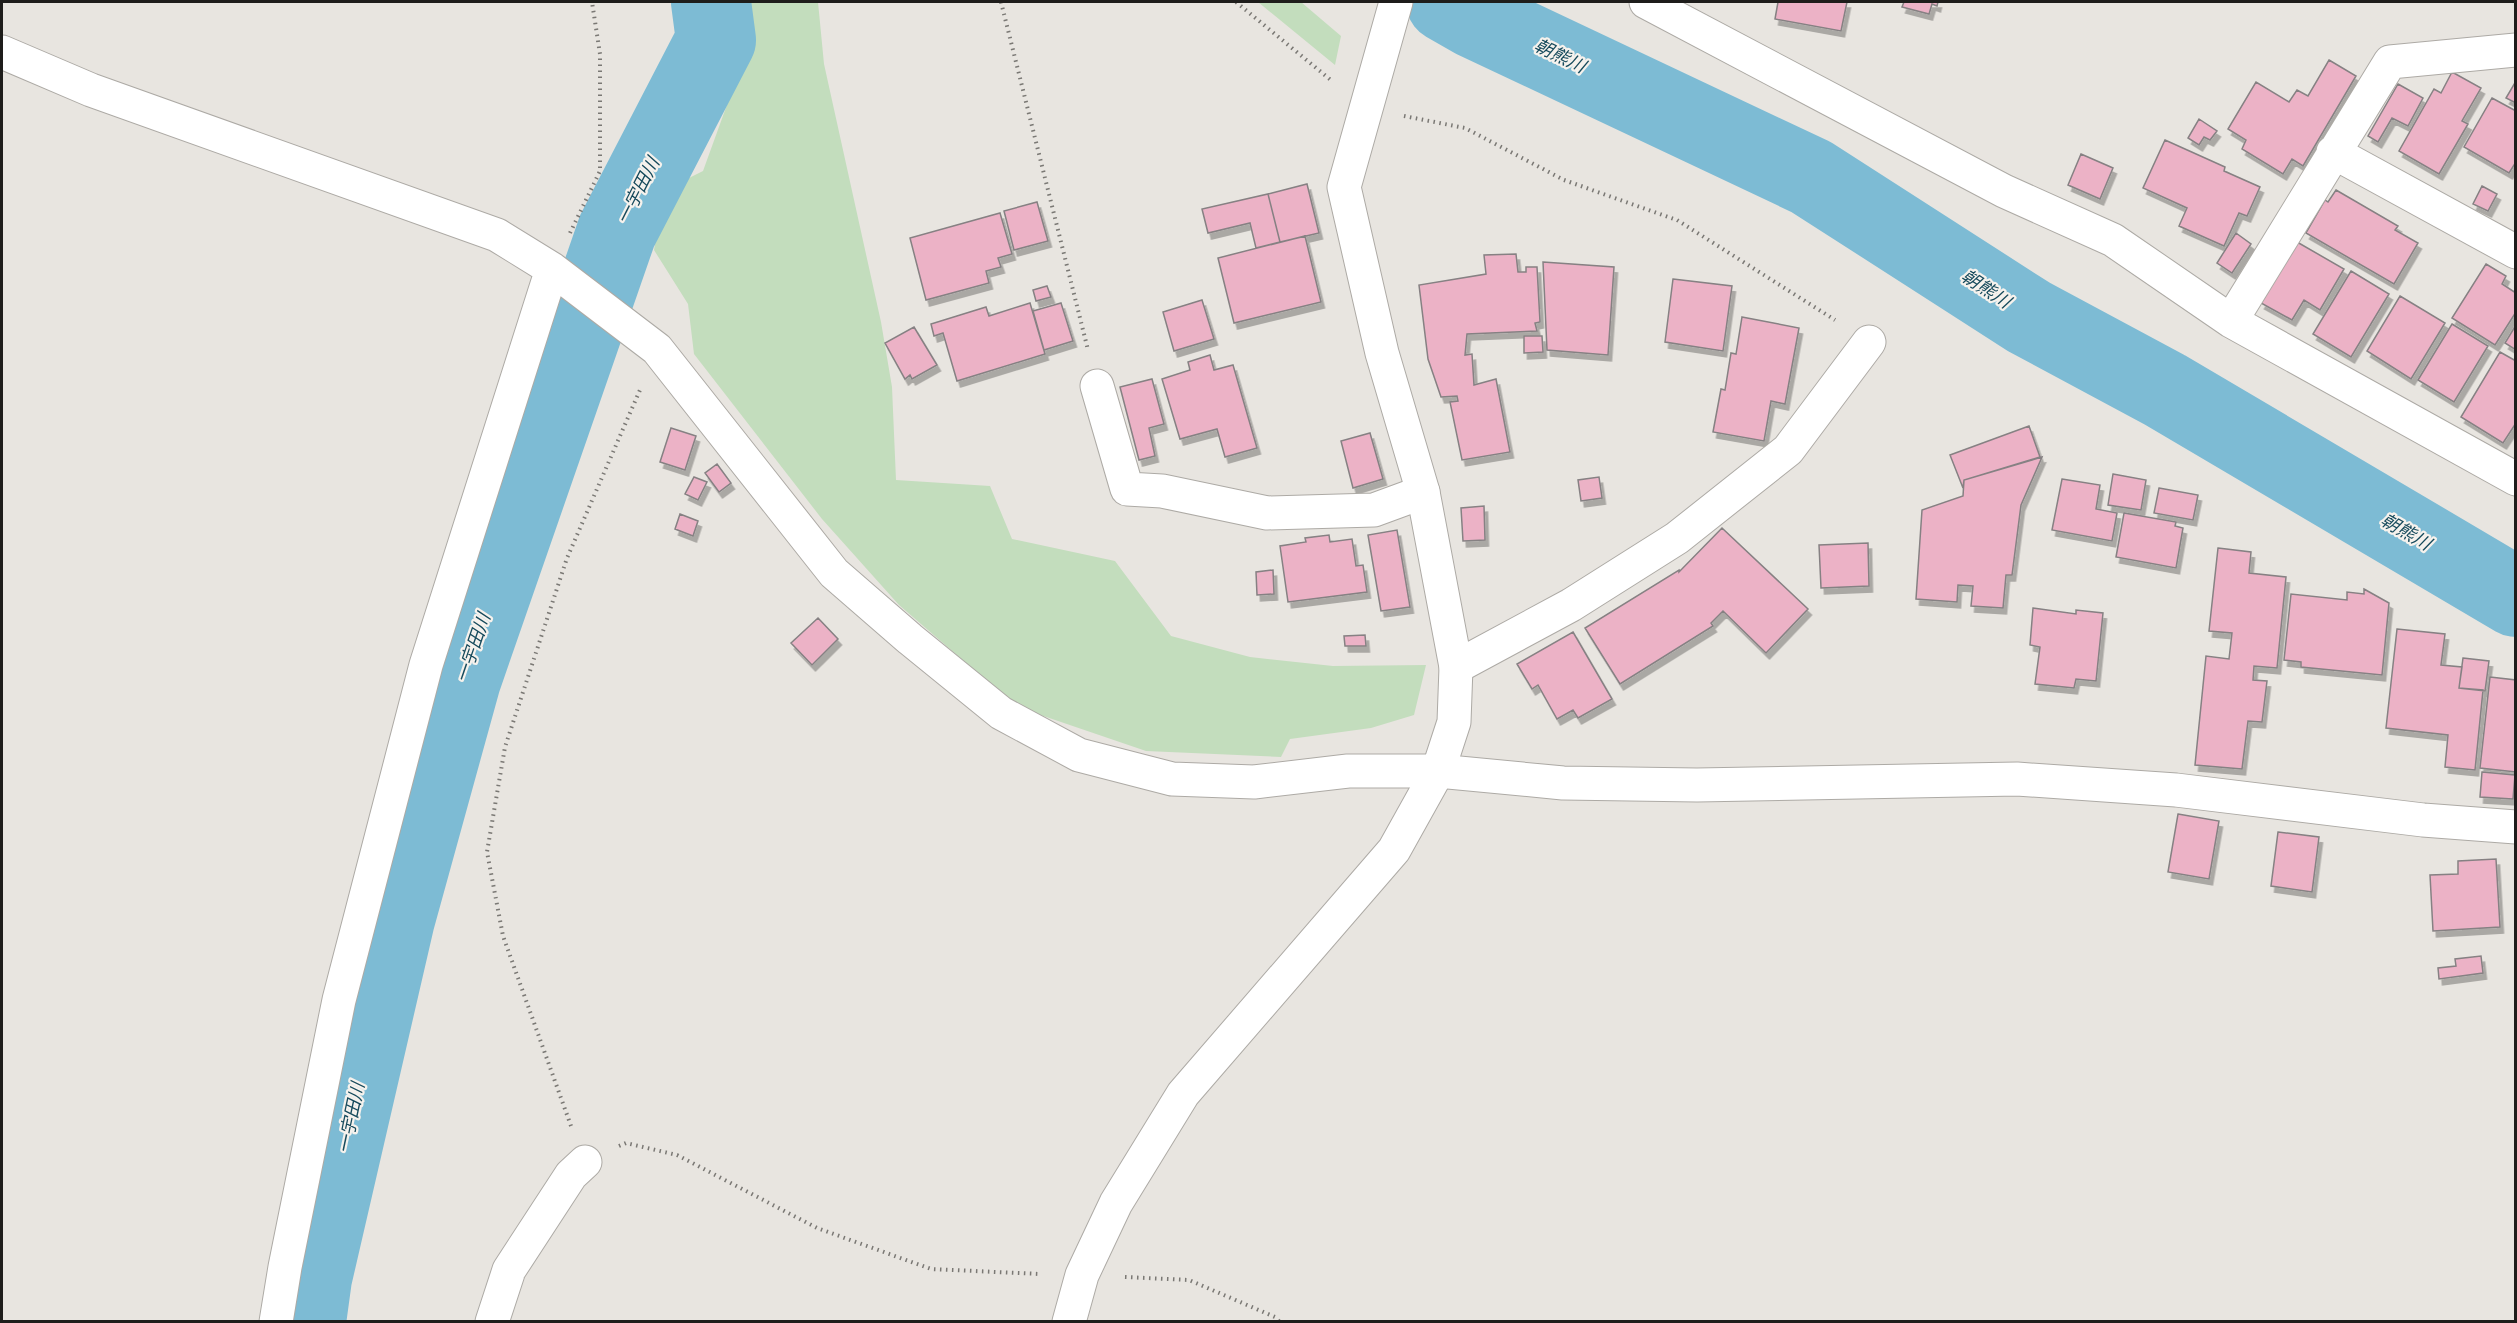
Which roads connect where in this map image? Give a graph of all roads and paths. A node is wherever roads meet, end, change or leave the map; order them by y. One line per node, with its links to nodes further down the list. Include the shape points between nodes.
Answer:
1 (592, 2): 11 (path, via 600,54 600,171)
2 (1001, 2): 15 (path)
3 (1236, 2): 8 (path)
4 (1396, 2): 8 (street)
5 (1646, 2): 12 (street, via 2004,191 2113,240)
6 (2516, 50): 9 (street, via 2390,62)
7 (2, 52): 11 (street, via 91,90 497,235)
8 (1365, 108): 14 (path, via 1465,128 1564,180 1677,220); 17 (street, via 1344,187 1382,353)
9 (2333, 152): 10 (street); 12 (street)
10 (2516, 252)
11 (558, 273): 13 (street); 23 (street, via 426,665 339,1000)
12 (2231, 321): 16 (street)
13 (646, 341): 19 (street, via 834,573 1001,713 1069,750 1172,780 1254,782 1348,771); 21 (path, via 624,431 567,558 505,747 487,852 503,936)
14 (1869, 342): 18 (street, via 1788,450 1677,538 1571,605)
15 (1097, 386): 17 (street, via 1127,489 1162,491 1267,513 1374,510)
16 (2516, 478)
17 (1423, 492): 18 (street)
18 (1456, 667): 19 (street, via 1454,722)
19 (1438, 771): 20 (street, via 1563,783 1685,785 2017,779 2176,790 2423,820); 22 (street, via 1394,850 1183,1094 1116,1203)
20 (2516, 827)
21 (585, 1162): 22 (path, via 626,1143 677,1155 817,1228 931,1269); 24 (street, via 571,1175 509,1270)
22 (1082, 1275): 25 (street); 26 (path, via 1189,1280)
23 (276, 1322)
24 (492, 1322)
25 (1069, 1322)
26 (1280, 1322)

